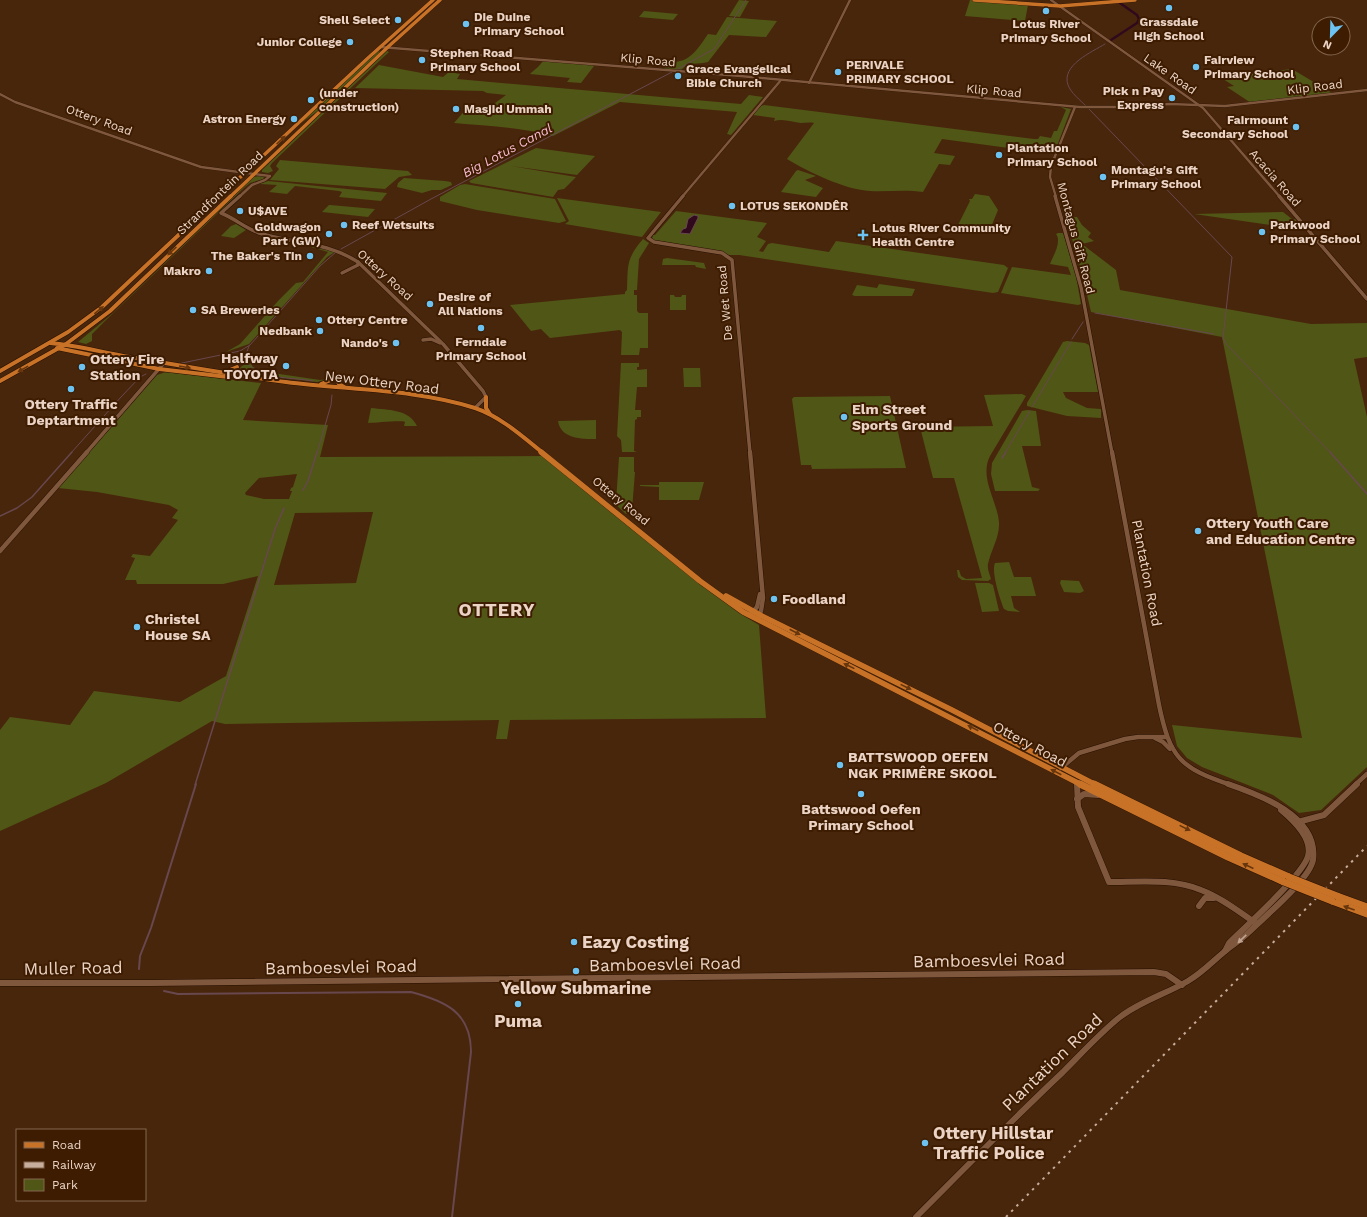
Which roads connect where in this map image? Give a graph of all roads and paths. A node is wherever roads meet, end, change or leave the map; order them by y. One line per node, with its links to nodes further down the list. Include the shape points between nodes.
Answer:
1 (433, 0): 10 (main road, Strandfontein Road)
2 (440, 0): 9 (main road, Strandfontein Road)
3 (850, 0): 14 (street)
4 (974, 0): 7 (main road)
5 (1051, 0): 7 (street, Lake Road)
6 (1135, 0): 7 (main road)
7 (1060, 6): 17 (street, Lake Road)
8 (434, 12): 9 (main road)
9 (425, 13): 10 (main road); 12 (main road, Strandfontein Road)
10 (405, 25): 11 (main road, Strandfontein Road)
11 (380, 47): 12 (street, Klip Road); 20 (main road, Strandfontein Road)
12 (387, 48): 13 (street, Klip Road); 19 (main road, Strandfontein Road)
13 (781, 80): 14 (street, Klip Road); 46 (street, De Wet Road, via 648,238 657,243 722,253 731,259 763,601)
14 (809, 83): 18 (street, Klip Road)
15 (1367, 90): 17 (street, Klip Road, via 1235,106)
16 (0, 94): 21 (street, Ottery Road, via 15,102 192,165)
17 (1201, 106): 18 (street, Klip Road, via 1170,104); 25 (street, Acacia Road)
18 (1075, 107): 26 (street, Montagus Gift Road, via 1051,166 1050,176 1079,277)
19 (321, 111): 20 (main road, via 304,123); 22 (main road, Strandfontein Road)
20 (298, 124): 21 (main road, Strandfontein Road, one-way to 20)
21 (245, 173): 22 (street, Ottery Road); 28 (main road, Strandfontein Road, one-way to 21, via 108,302)
22 (254, 174): 23 (street, Ottery Road, via 270,176 252,185 221,213 257,232 310,242 338,251); 29 (main road, Strandfontein Road, one-way to 29, via 110,311)
23 (358, 262): 24 (street, via 356,267); 27 (street, Ottery Road)
24 (342, 273)
25 (1367, 299)
26 (1085, 308): 48 (street, Plantation Road)
27 (429, 331): 30 (street, Ottery Road); 30 (street, via 423,340)
28 (50, 343): 29 (main road, New Ottery Road); 31 (main road, Strandfontein Road)
29 (66, 344): 32 (main road, Strandfontein Road); 33 (main road, New Ottery Road)
30 (443, 344): 42 (street, Ottery Road, via 484,391)
31 (45, 346): 32 (main road, New Ottery Road); 36 (main road, Strandfontein Road)
32 (59, 348): 35 (main road, New Ottery Road); 38 (main road, Strandfontein Road, one-way to 38)
33 (164, 363): 35 (street); 37 (main road, New Ottery Road, one-way to 37)
34 (237, 367): 37 (main road)
35 (159, 369): 39 (main road, New Ottery Road); 45 (street)
36 (0, 371)
37 (220, 372): 39 (main road, New Ottery Road)
38 (0, 382)
39 (286, 382): 40 (main road, New Ottery Road)
40 (310, 385): 41 (main road, New Ottery Road); 41 (main road, via 324,384 336,378 340,386)
41 (364, 391): 43 (main road, New Ottery Road, via 431,397)
42 (486, 397): 43 (street); 44 (main road, via 486,408)
43 (474, 408): 44 (main road, Ottery Road)
44 (492, 415): 46 (main road, Ottery Road, via 511,427 715,593)
45 (0, 551)
46 (755, 615): 50 (main road, Ottery Road, one-way to 50, via 946,707); 52 (main road, Ottery Road, one-way to 46)
47 (1150, 737): 48 (street); 49 (street, via 1163,742); 50 (street, via 1132,737 1083,751)
48 (1167, 737): 49 (street, Plantation Road)
49 (1174, 753): 53 (street, Plantation Road, via 1185,764 1200,772)
50 (1061, 768): 59 (main road, Ottery Road, one-way to 59)
51 (1367, 774): 57 (street, via 1328,812)
52 (1076, 782): 54 (main road, Ottery Road); 55 (street, via 1079,788)
53 (1254, 793): 56 (street, Plantation Road); 58 (street, Plantation Road, via 1274,804)
54 (1104, 796): 55 (street, via 1084,794); 59 (main road, Ottery Road, one-way to 54, via 1238,861)
55 (1078, 799): 61 (street, via 1109,882 1189,886)
56 (1288, 811): 57 (street); 58 (street, Plantation Road)
57 (1311, 819): 58 (street)
58 (1297, 822): 65 (street, Plantation Road, via 1308,857 1298,873); 66 (street, Plantation Road, via 1311,841 1313,864 1306,876)
59 (1286, 879): 60 (main road, Ottery Road, bridge)
60 (1334, 898): 63 (main road, Ottery Road); 64 (main road, Ottery Road, one-way to 60)
61 (1217, 899): 62 (street, via 1206,897); 65 (street)
62 (1199, 906)
63 (1367, 907)
64 (1367, 914)
65 (1251, 921): 66 (street); 67 (street, Plantation Road, via 1229,943)
66 (1257, 924): 67 (street, Plantation Road, one-way to 67, via 1239,942)
67 (1225, 951): 70 (street, Plantation Road, via 1204,971)
68 (0, 983): 69 (street, Muller Road)
69 (146, 983): 70 (street, Bamboesvlei Road, via 1154,972 1166,974)
70 (1182, 985): 71 (street, Plantation Road, via 1120,1017)
71 (916, 1217)

